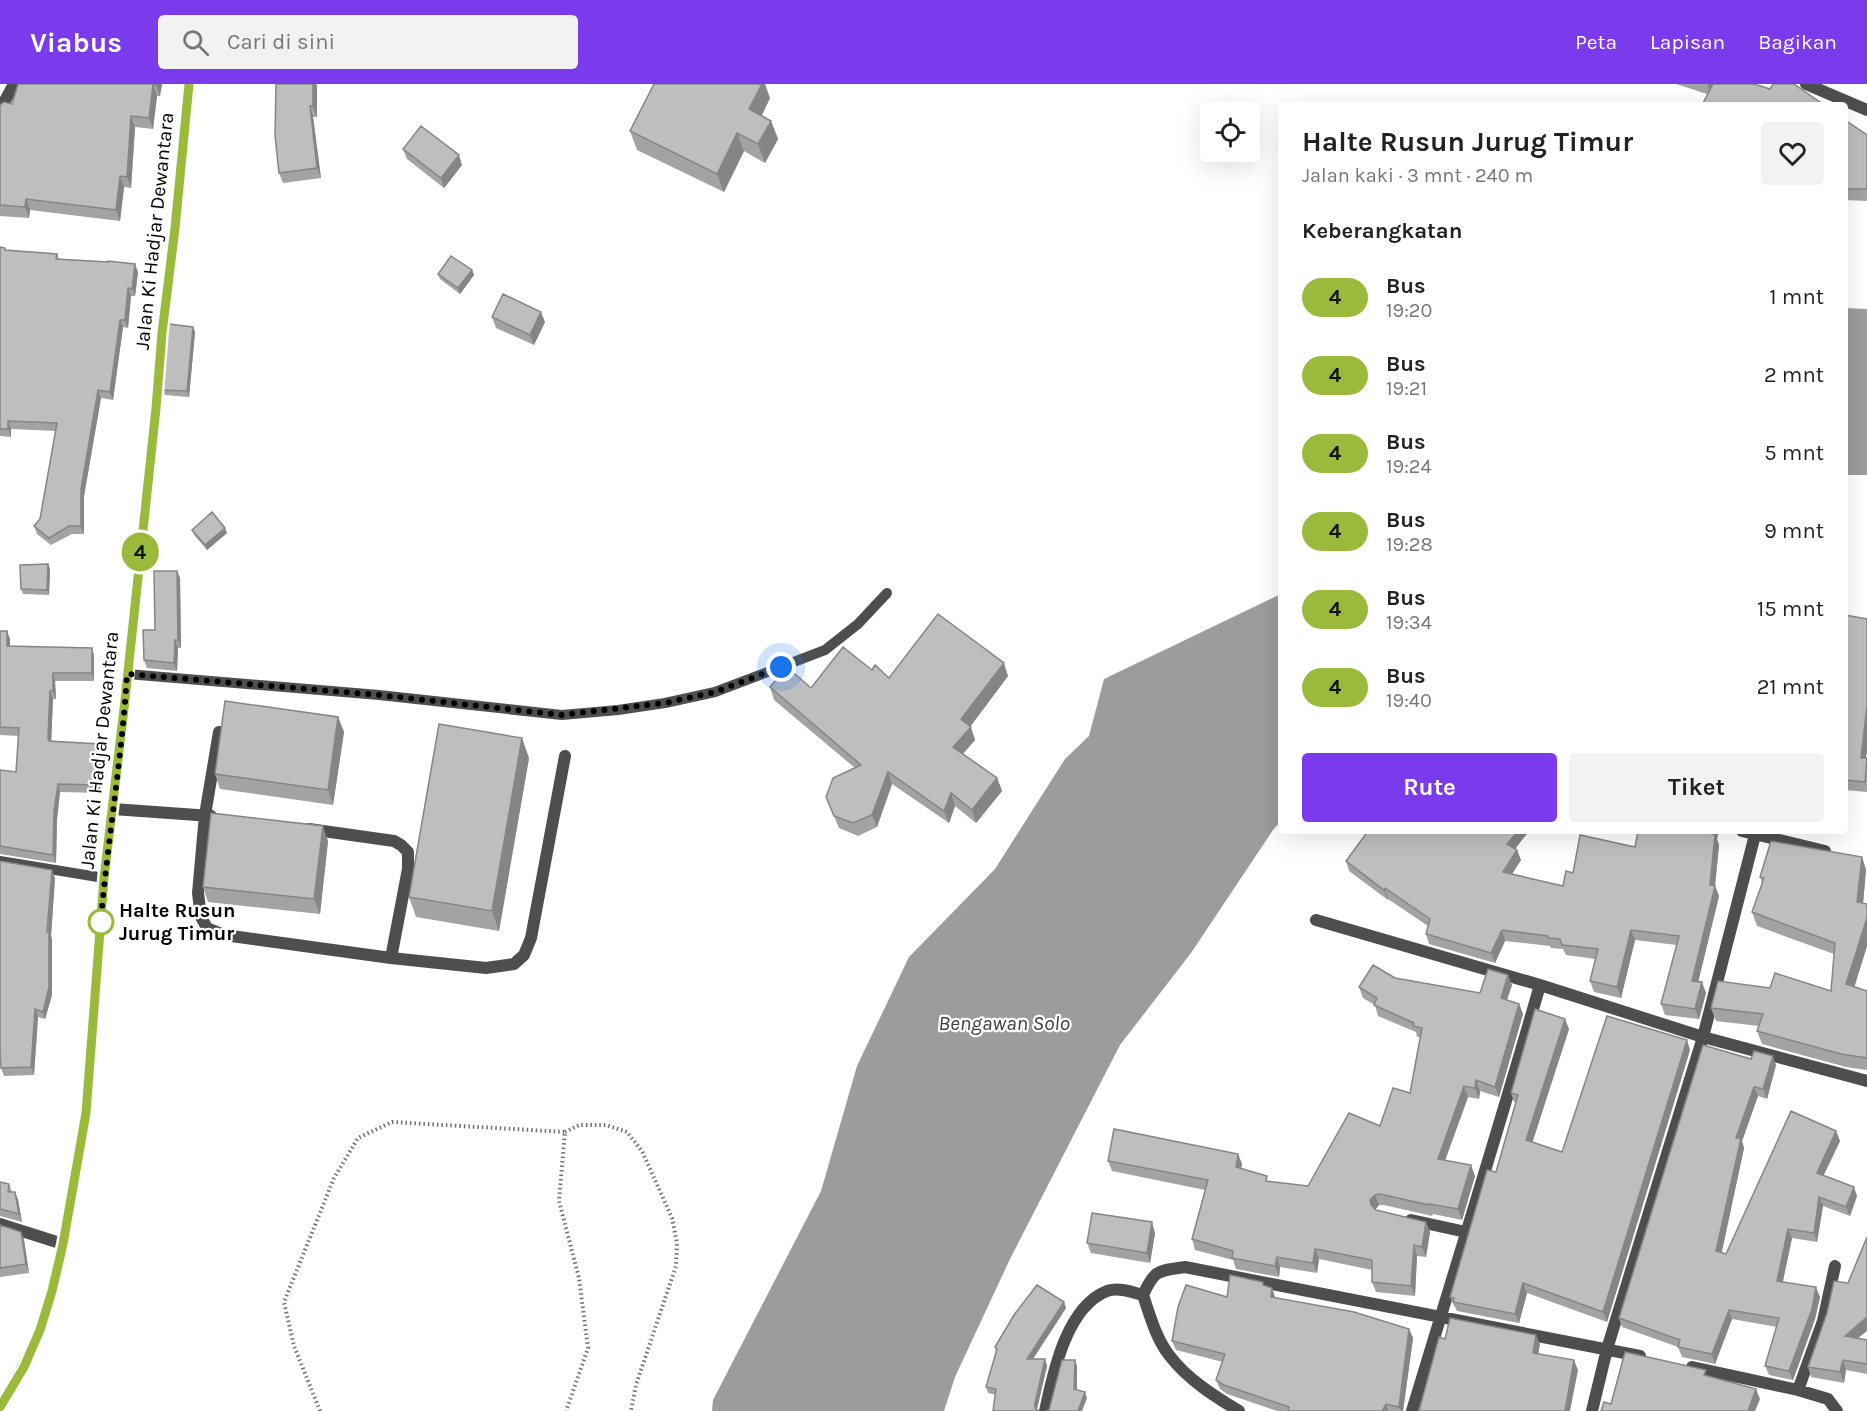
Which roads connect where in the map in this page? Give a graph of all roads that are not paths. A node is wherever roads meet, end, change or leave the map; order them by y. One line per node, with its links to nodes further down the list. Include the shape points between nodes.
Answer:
1 (14, 84): 4 (street)
2 (189, 84): 7 (main road, Jalan Ki Hadjar Dewantara)
3 (1806, 84): 5 (street)
4 (0, 110)
5 (1867, 110)
6 (887, 593): 7 (lane, via 858,624 825,650 715,692 618,710 562,715)
7 (127, 674): 10 (main road, Jalan Ki Hadjar Dewantara)
8 (219, 732): 11 (street)
9 (565, 756): 20 (street, via 531,938 524,955 514,964 486,968)
10 (113, 809): 11 (street); 18 (main road, Jalan Ki Hadjar Dewantara)
11 (205, 815): 12 (street); 20 (street, via 198,893 201,917 207,928 224,935)
12 (225, 818)
13 (291, 827): 20 (street, via 394,841 408,852)
14 (1755, 834): 22 (street)
15 (1759, 834): 16 (street)
16 (1833, 853)
17 (0, 861): 18 (lane)
18 (104, 878): 27 (main road, Jalan Ki Hadjar Dewantara, via 86,1113)
19 (1316, 920): 21 (street)
20 (391, 958)
21 (1540, 986): 22 (street); 26 (street)
22 (1703, 1037): 23 (street); 31 (street)
23 (1867, 1081)
24 (1403, 1218): 26 (street)
25 (0, 1224): 27 (street)
26 (1466, 1232): 30 (street)
27 (63, 1244): 35 (main road, Jalan Ki Hadjar Dewantara, via 40,1330)
28 (1835, 1266): 34 (street, via 1823,1321)
29 (1143, 1295): 30 (street, via 1151,1277 1163,1270 1185,1267); 36 (street, via 1108,1290 1078,1316 1055,1364); 37 (street, via 1169,1356 1193,1380)
30 (1441, 1316): 31 (street); 38 (street)
31 (1607, 1349): 32 (street); 39 (street)
32 (1652, 1358)
33 (1674, 1363): 34 (street)
34 (1798, 1390): 40 (street, via 1828,1399)
35 (0, 1407)
36 (1045, 1411)
37 (1239, 1411)
38 (1412, 1411)
39 (1592, 1411)
40 (1837, 1411)

